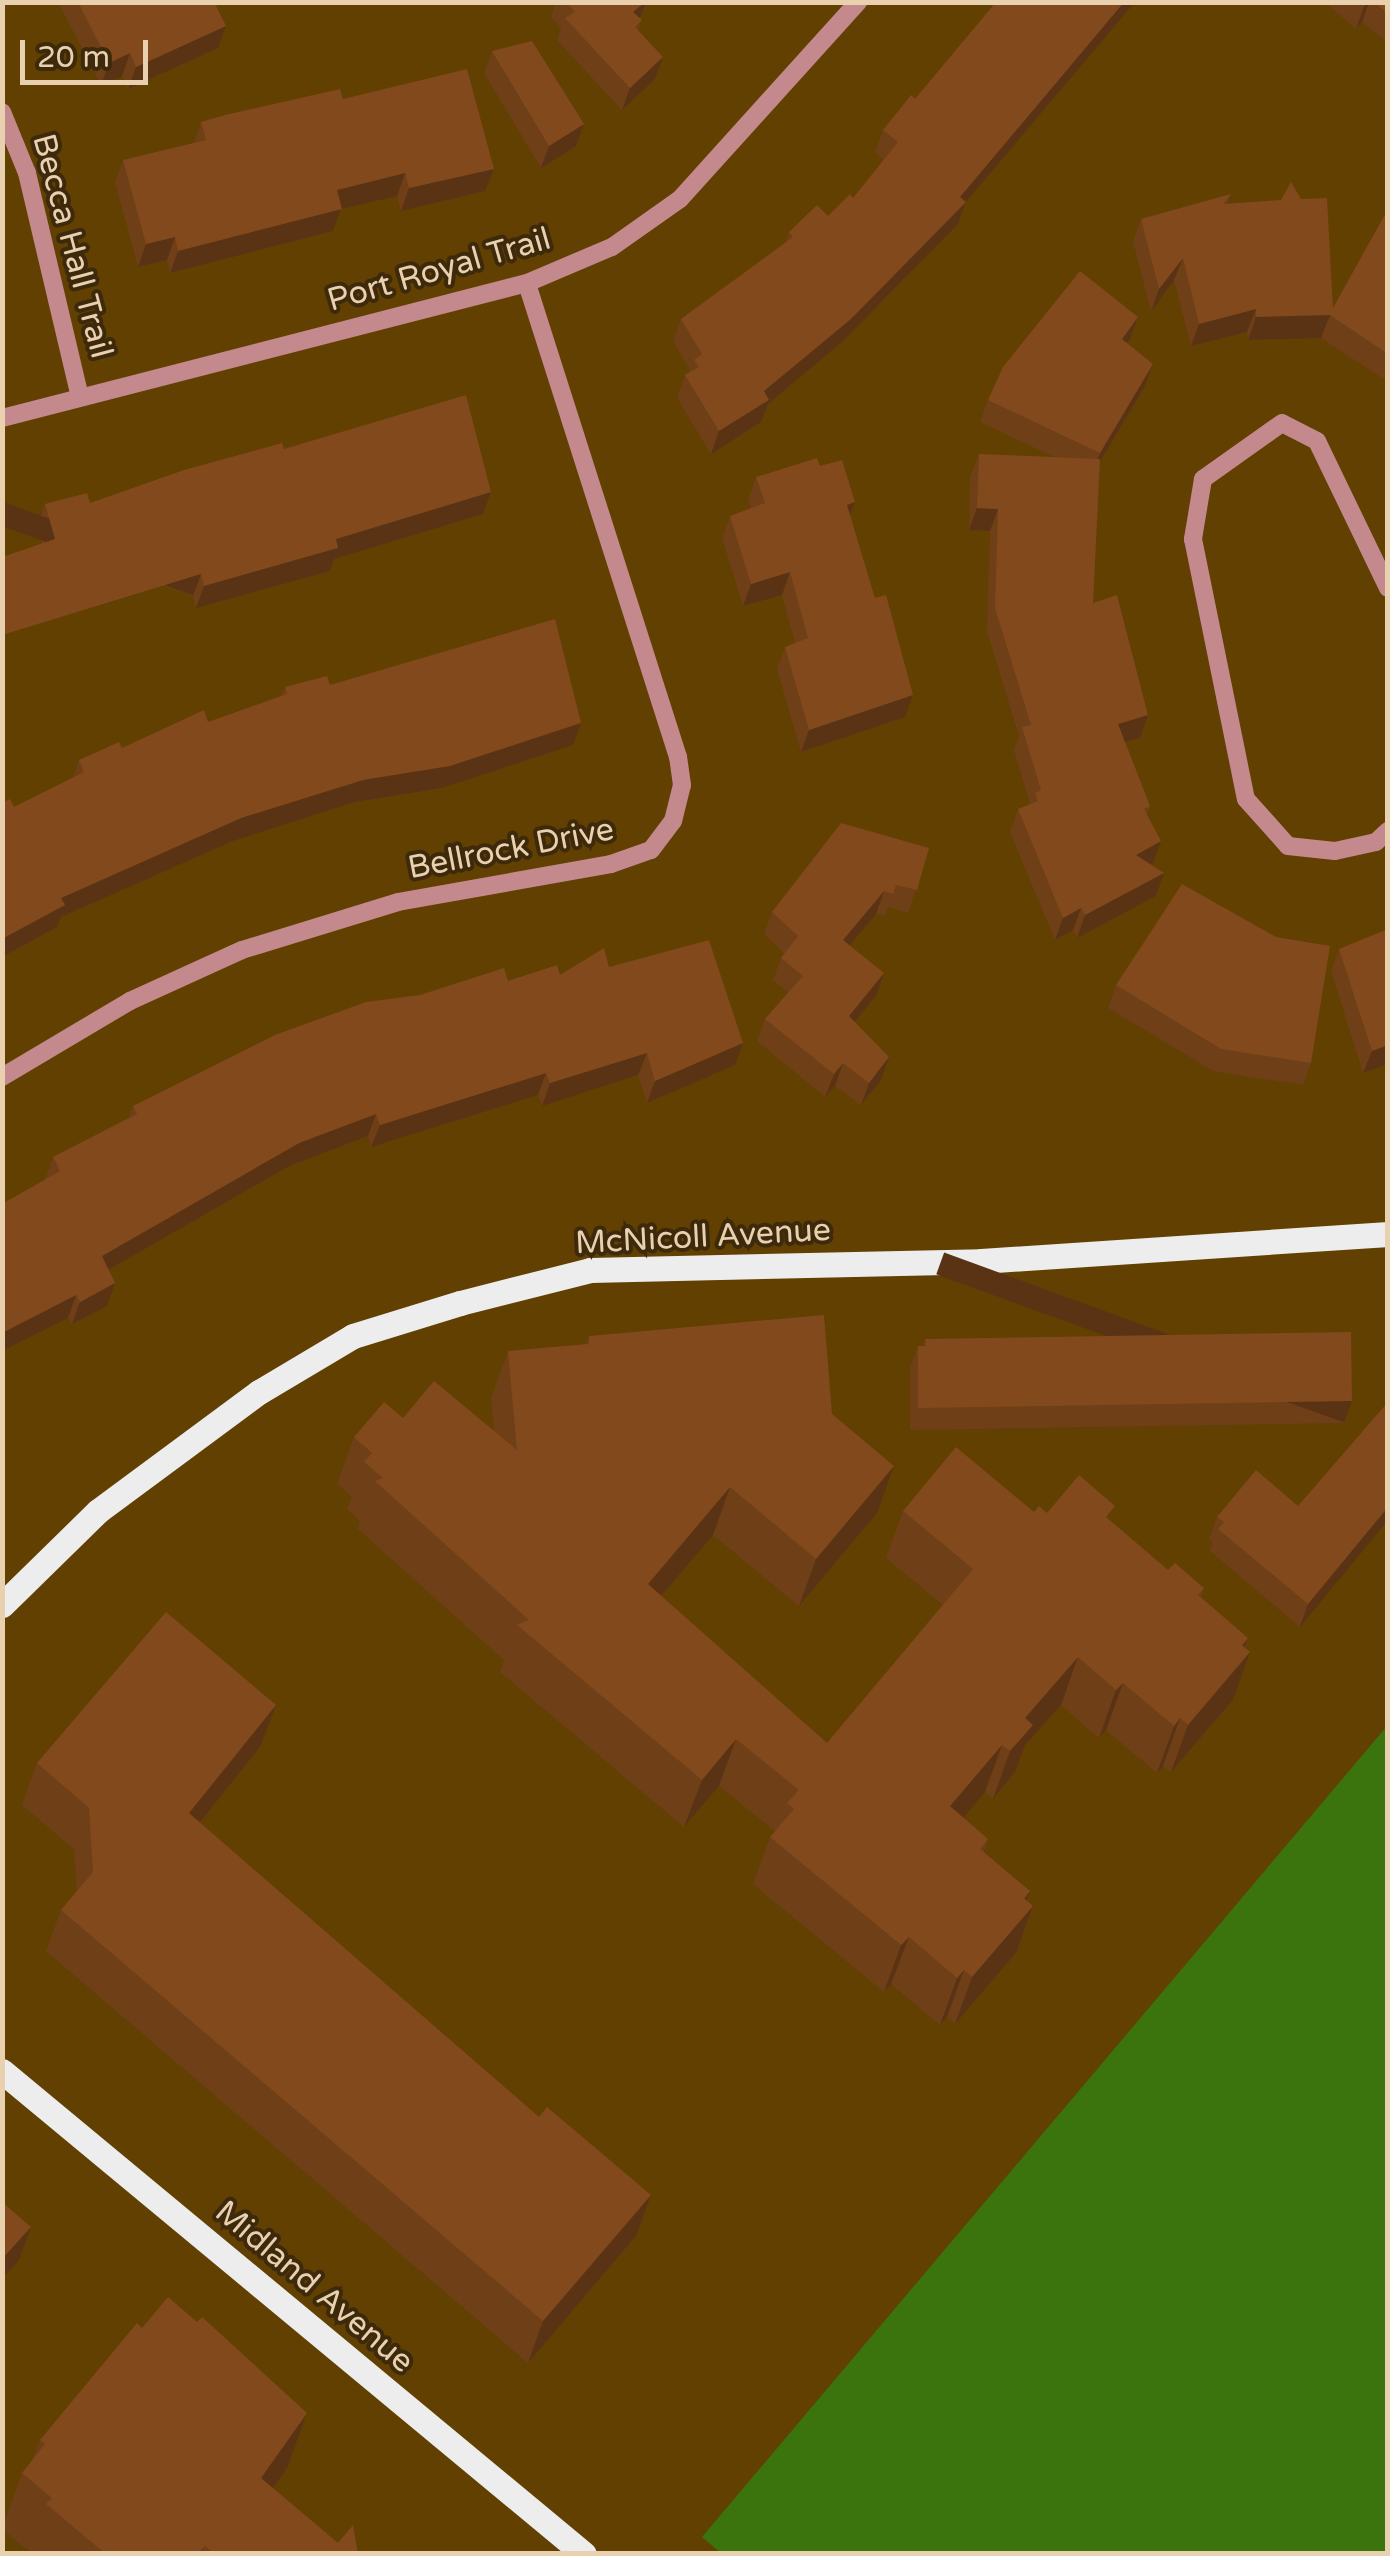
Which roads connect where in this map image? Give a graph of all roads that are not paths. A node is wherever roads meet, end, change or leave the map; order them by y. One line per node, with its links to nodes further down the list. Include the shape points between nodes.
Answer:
1 (858, 2): 3 (street, Port Royal Trail, via 680,199 612,247)
2 (2, 112): 4 (street, Becca Hall Trail, via 28,172)
3 (526, 283): 4 (street, Port Royal Trail); 8 (street, Bellrock Drive, via 678,757 682,785 673,821 651,850 610,864 398,902 242,950 130,1001)
4 (80, 397): 5 (street, Port Royal Trail)
5 (2, 418)
6 (1388, 588): 7 (street, via 1317,441 1282,423 1203,479 1193,539 1246,800 1288,846 1334,851 1376,842)
7 (1388, 831)
8 (2, 1077)
9 (1388, 1234): 10 (main road, McNicoll Avenue, via 981,1261 590,1270 460,1303 353,1336 259,1392 98,1512)
10 (2, 1605)
11 (2, 2070): 12 (main road, Midland Avenue)
12 (584, 2554)

